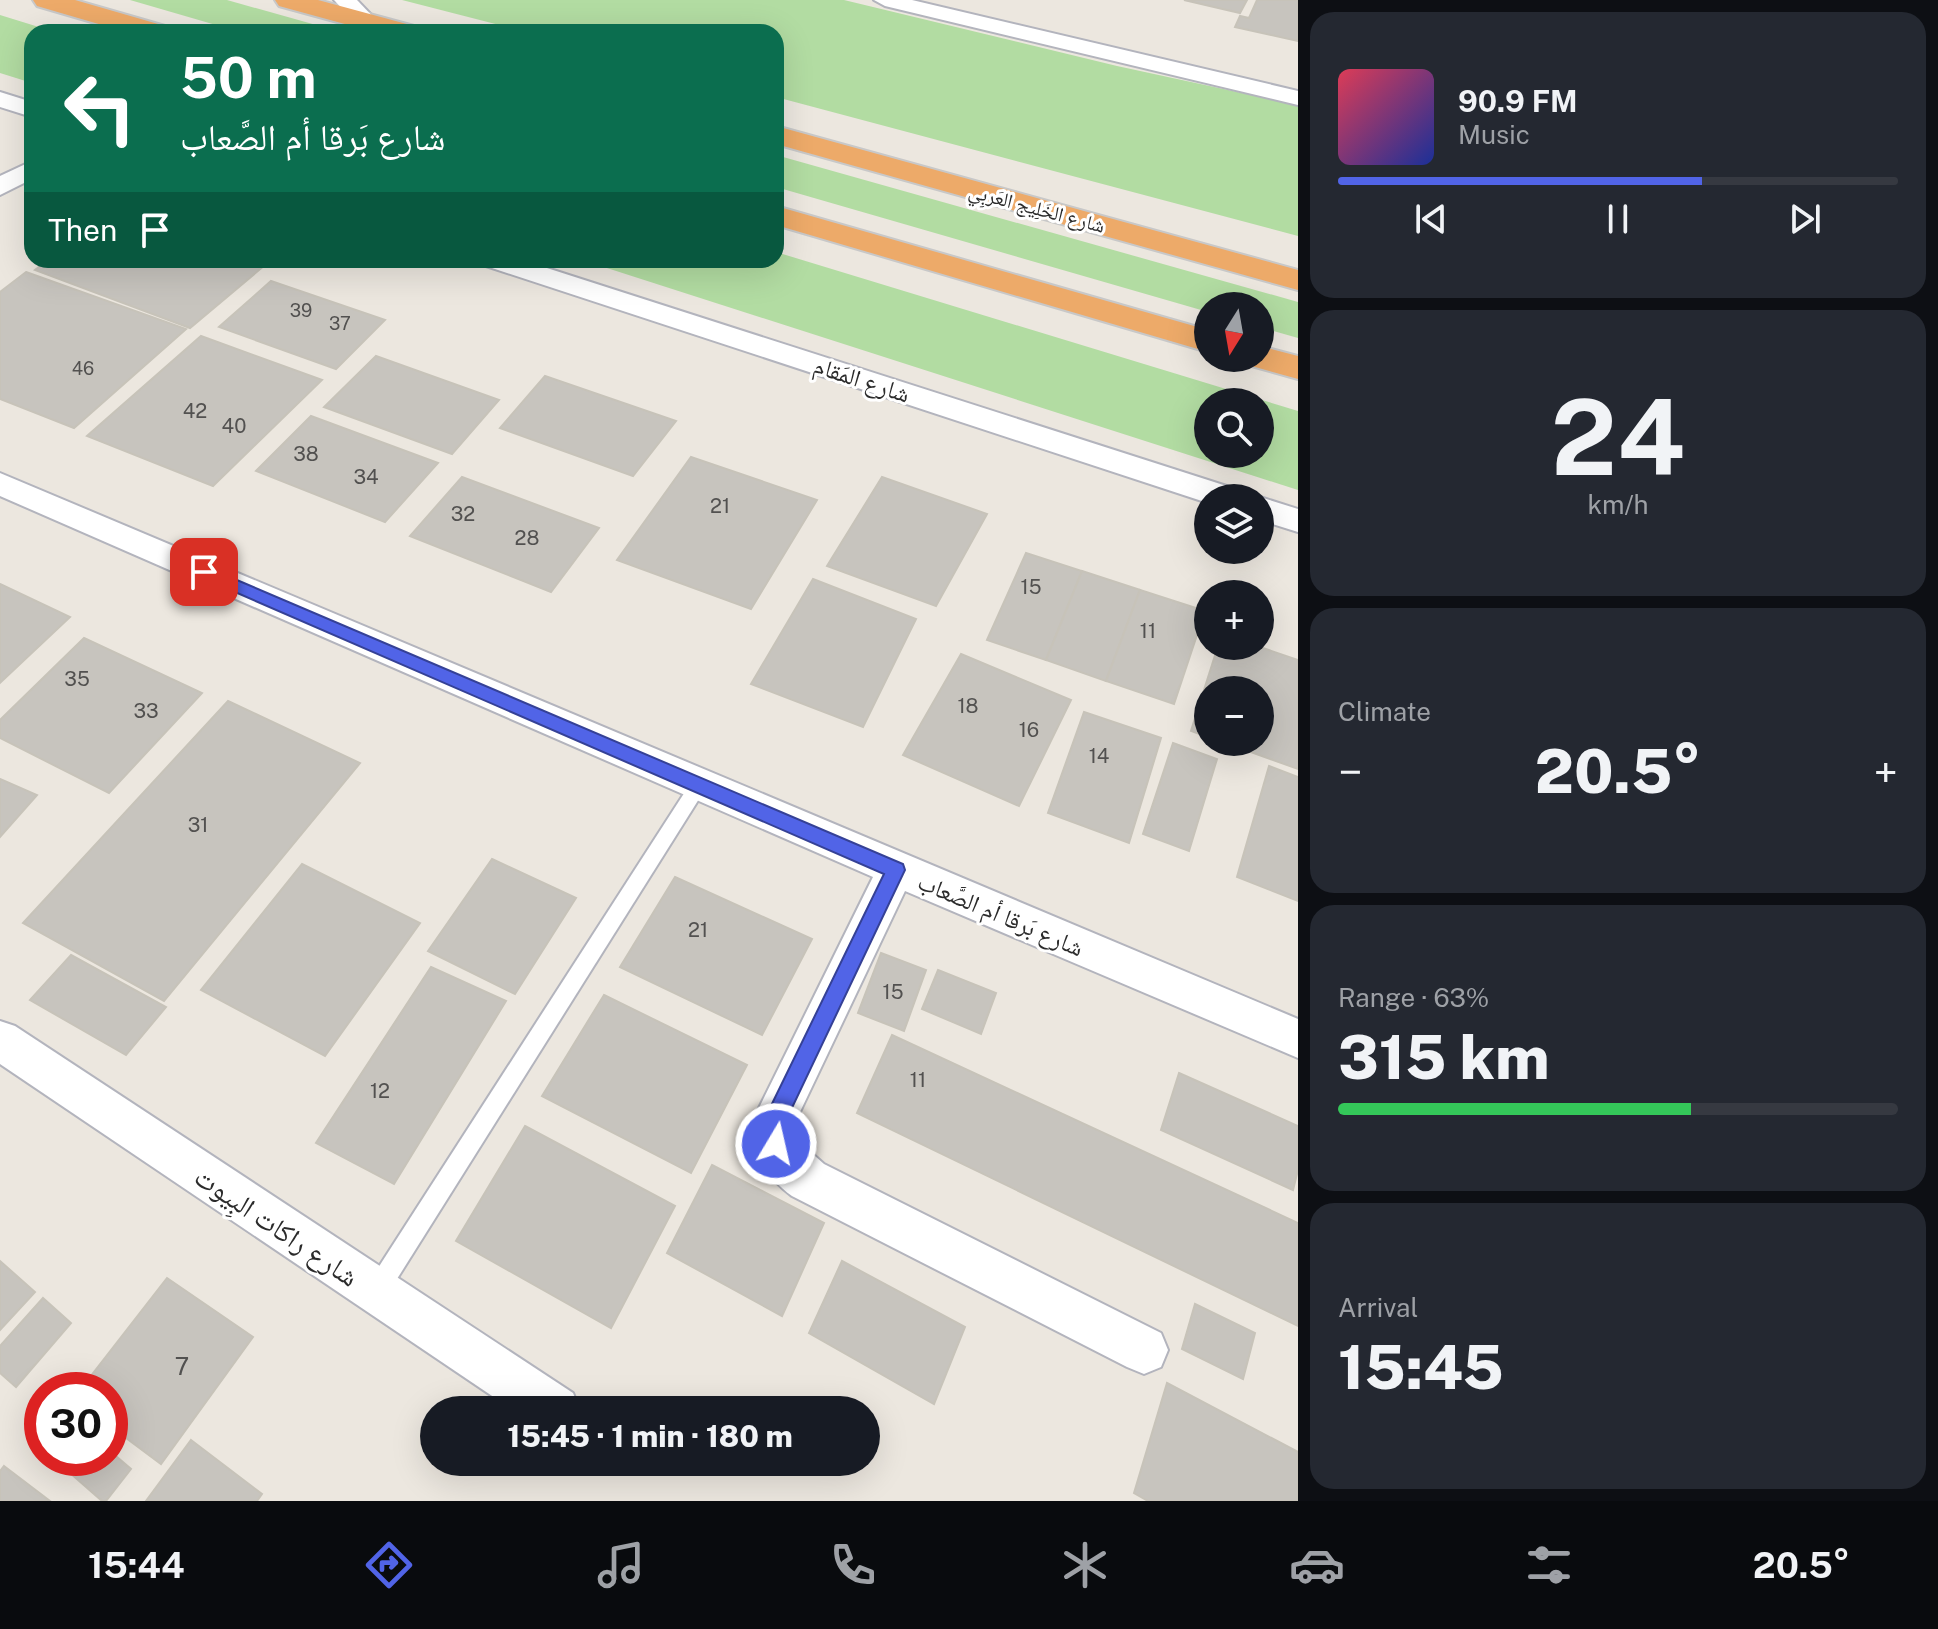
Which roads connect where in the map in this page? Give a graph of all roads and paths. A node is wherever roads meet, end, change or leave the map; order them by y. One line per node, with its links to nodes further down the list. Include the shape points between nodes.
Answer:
1 (46, 0): 6 (highway)
2 (288, 0): 5 (highway)
3 (345, 0): 5 (street)
4 (885, 0): 8 (street)
5 (367, 22): 7 (highway)
6 (128, 24)
7 (374, 24)
8 (1298, 98)
9 (0, 99): 10 (street)
10 (24, 107)
11 (784, 137): 16 (highway, شارع الخَلِيج العَربِي)
12 (24, 173): 13 (street)
13 (0, 187)
14 (784, 217): 17 (highway)
15 (520, 268): 21 (street, شارع المَقام)
16 (1298, 280)
17 (1194, 337)
18 (1274, 361): 19 (highway)
19 (1298, 368)
20 (0, 484): 24 (street, شارع بَرقا أم الصَّعاب)
21 (1194, 487)
22 (1274, 513): 23 (street)
23 (1298, 521)
24 (698, 786): 25 (street, شارع بَرقا أم الصَّعاب); 28 (lane)
25 (896, 870): 26 (street, شارع بَرقا أم الصَّعاب); 29 (street, via 778,1112 774,1127 782,1159 808,1180)
26 (1298, 1039)
27 (0, 1040): 28 (street, شارع راكات البِيوت)
28 (376, 1292): 30 (street, شارع راكات البِيوت)
29 (1144, 1350)
30 (535, 1396)

